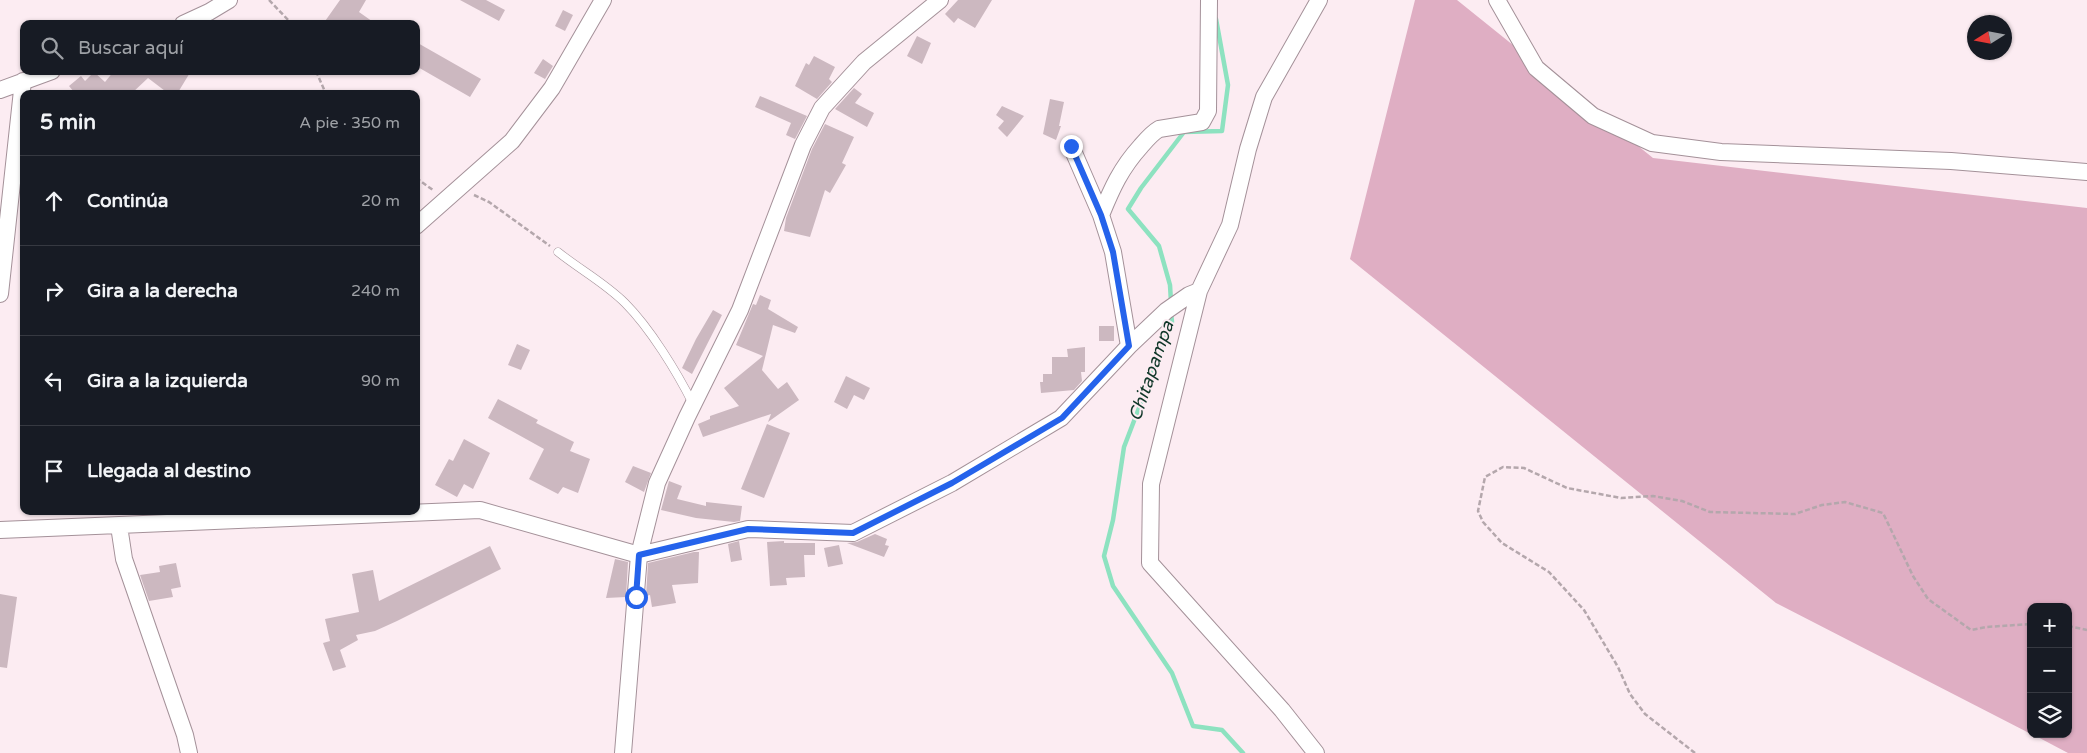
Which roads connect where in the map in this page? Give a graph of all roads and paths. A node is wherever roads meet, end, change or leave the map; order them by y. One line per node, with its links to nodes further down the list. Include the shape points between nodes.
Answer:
1 (229, 0): 8 (street)
2 (269, 0): 9 (path)
3 (603, 0): 20 (street, via 552,88 512,141)
4 (940, 0): 27 (street, via 864,62 822,108 803,145 740,310)
5 (1209, 0): 21 (street, via 1208,111 1205,118 1202,122 1153,132 1116,178)
6 (1318, 0): 24 (street, via 1264,97 1230,225)
7 (1497, 0): 18 (street, via 1536,68 1593,116 1652,144 1721,152 1951,161)
8 (191, 20)
9 (288, 20)
10 (40, 75): 12 (street)
11 (318, 75): 15 (path)
12 (23, 81): 13 (street); 14 (street)
13 (0, 90)
14 (22, 90)
15 (324, 90)
16 (20, 109): 25 (street)
17 (1071, 146): 21 (street)
18 (2087, 172)
19 (420, 180): 20 (path)
20 (453, 194): 22 (street); 23 (path, via 489,202)
21 (1101, 215): 26 (street, via 1113,252)
22 (420, 223)
23 (558, 252): 27 (lane, via 624,302 644,324)
24 (1194, 293): 26 (street, via 1166,311); 38 (street, via 1151,484 1150,563 1282,710)
25 (0, 294)
26 (1129, 346): 32 (street, via 1062,418 952,483 853,533 748,529)
27 (693, 404): 32 (street, via 657,483)
28 (420, 513): 32 (street, via 480,510)
29 (367, 515): 30 (street)
30 (119, 526): 31 (street); 36 (street, via 124,559)
31 (0, 530)
32 (639, 555): 37 (street)
33 (2027, 624): 39 (path, via 1971,630 1928,599 1912,576 1884,513 1844,502 1795,514 1710,512 1682,501 1653,496 1621,498 1567,488 1524,468 1503,467 1485,477 1478,511 1483,522 1502,543 1555,578 1584,610 1630,694 1645,714)
34 (2072, 627): 35 (path)
35 (2087, 630)
36 (189, 753)
37 (623, 753)
38 (1316, 753)
39 (1695, 753)

